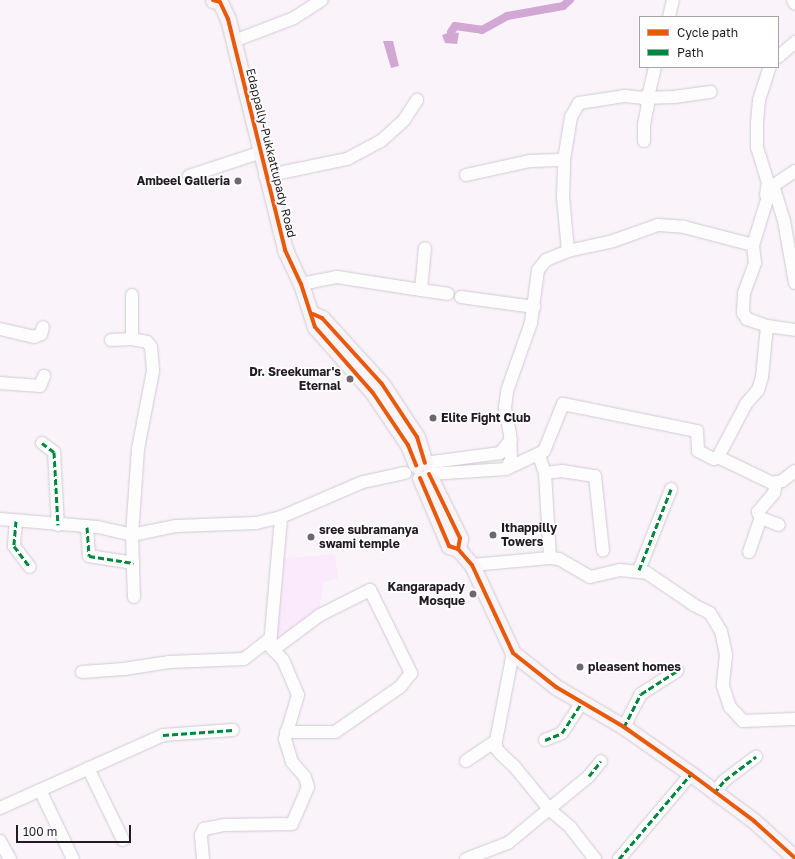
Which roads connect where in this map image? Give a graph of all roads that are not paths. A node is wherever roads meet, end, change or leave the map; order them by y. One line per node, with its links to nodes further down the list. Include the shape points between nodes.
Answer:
1 (322, 0): 7 (street, via 294,18)
2 (673, 0): 6 (street)
3 (793, 0): 5 (street)
4 (217, 1): 7 (main road, Edappally-Pukkattupady Road)
5 (795, 4)
6 (668, 16)
7 (234, 41): 16 (main road, Edappally-Pukkattupady Road)
8 (795, 42): 9 (street)
9 (779, 56)
10 (655, 68): 13 (street, via 649,93)
11 (770, 68): 23 (street, via 759,100 757,123 757,148 768,183)
12 (711, 92): 13 (street)
13 (644, 98): 15 (street, via 648,104); 17 (street, via 625,96 579,103 571,117)
14 (417, 100): 21 (street, via 404,120 386,136 348,159)
15 (644, 141)
16 (259, 153): 20 (street); 21 (main road, Edappally-Pukkattupady Road)
17 (564, 160): 19 (street, via 530,161); 26 (street, via 564,228)
18 (795, 171): 22 (street)
19 (466, 175)
20 (189, 176)
21 (265, 176): 28 (main road, Edappally-Pukkattupady Road, via 285,250)
22 (774, 185): 23 (street); 27 (street, via 784,221)
23 (764, 206): 24 (street)
24 (753, 245): 26 (street, via 684,227 658,225 613,241); 34 (street, via 755,263 744,293 743,313 747,319)
25 (425, 248): 29 (street)
26 (568, 251): 33 (street, via 546,260 538,270)
27 (795, 283)
28 (301, 284): 29 (street, via 336,277); 47 (main road, Edappally-Pukkattupady Road, via 313,314 322,318 382,384 417,437)
29 (421, 290): 30 (street)
30 (448, 294)
31 (132, 295): 38 (street)
32 (461, 297): 33 (street)
33 (534, 308): 42 (street, via 507,391 505,408)
34 (767, 326): 37 (street); 45 (street, via 762,377 758,390 746,404)
35 (43, 327): 36 (street, via 41,334 34,337)
36 (0, 329)
37 (795, 330)
38 (132, 339): 39 (street); 59 (street, via 147,342 151,347 153,371 138,449)
39 (111, 340)
40 (44, 376): 41 (street, via 40,386)
41 (0, 383)
42 (511, 440): 46 (street, via 511,460); 47 (street, via 500,453)
43 (42, 444): 56 (street, via 54,452)
44 (539, 455): 45 (street, via 544,451 563,404 697,431 698,451); 46 (street); 49 (street)
45 (713, 457): 50 (street)
46 (506, 469): 47 (street)
47 (418, 471): 52 (street, via 363,482); 64 (main road, Edappally-Pukkattupady Road, via 460,538 458,549)
48 (795, 471): 50 (street)
49 (545, 473): 60 (street, via 562,470 595,476); 62 (street)
50 (776, 483): 53 (street, via 774,492 758,512)
51 (671, 489): 66 (street)
52 (281, 516): 59 (street, via 256,523 176,526); 68 (street)
53 (761, 518): 57 (street); 61 (street)
54 (0, 519): 55 (street)
55 (16, 521): 56 (street); 65 (street, via 14,546)
56 (58, 525): 58 (street)
57 (779, 525)
58 (87, 527): 59 (street); 63 (street, via 89,556)
59 (132, 535): 63 (street)
60 (603, 551)
61 (748, 552)
62 (550, 558): 64 (street); 66 (street, via 560,559 590,577 620,570)
63 (133, 564): 67 (street)
64 (472, 565): 69 (main road, Edappally-Pukkattupady Road)
65 (30, 567)
66 (639, 570): 73 (street, via 710,613 721,631 726,655 723,686 730,707 742,721)
67 (134, 598)
68 (272, 644): 71 (street, via 244,659 168,662); 76 (street, via 283,660 298,695 296,709); 76 (street, via 320,615 370,590 411,673 400,687 335,732)
69 (513, 653): 72 (main road, Edappally-Pukkattupady Road, via 556,687); 78 (street)
70 (677, 671): 74 (street, via 641,694)
71 (82, 672)
72 (582, 702): 74 (main road, Edappally-Pukkattupady Road); 77 (street, via 562,733)
73 (795, 719)
74 (624, 727): 83 (main road, Edappally-Pukkattupady Road)
75 (234, 730): 82 (street, via 163,735)
76 (286, 732): 93 (street, via 289,755 308,782 306,795 295,821 286,825 208,827 201,835)
77 (545, 740)
78 (496, 741): 80 (street); 87 (street, via 496,748)
79 (756, 757): 85 (street, via 725,780)
80 (466, 760)
81 (600, 761): 87 (street, via 589,776)
82 (88, 768): 84 (street); 88 (street)
83 (690, 774): 85 (main road, Edappally-Pukkattupady Road); 96 (street)
84 (40, 790): 86 (street); 92 (street)
85 (714, 793): 91 (main road, Edappally-Pukkattupady Road, via 754,821)
86 (0, 808)
87 (550, 810): 94 (street, via 508,843); 95 (street, via 570,827)
88 (123, 840)
89 (0, 841): 90 (street)
90 (7, 858)
91 (795, 858)
92 (72, 859)
93 (203, 859)
94 (466, 859)
95 (595, 859)
96 (619, 859)

